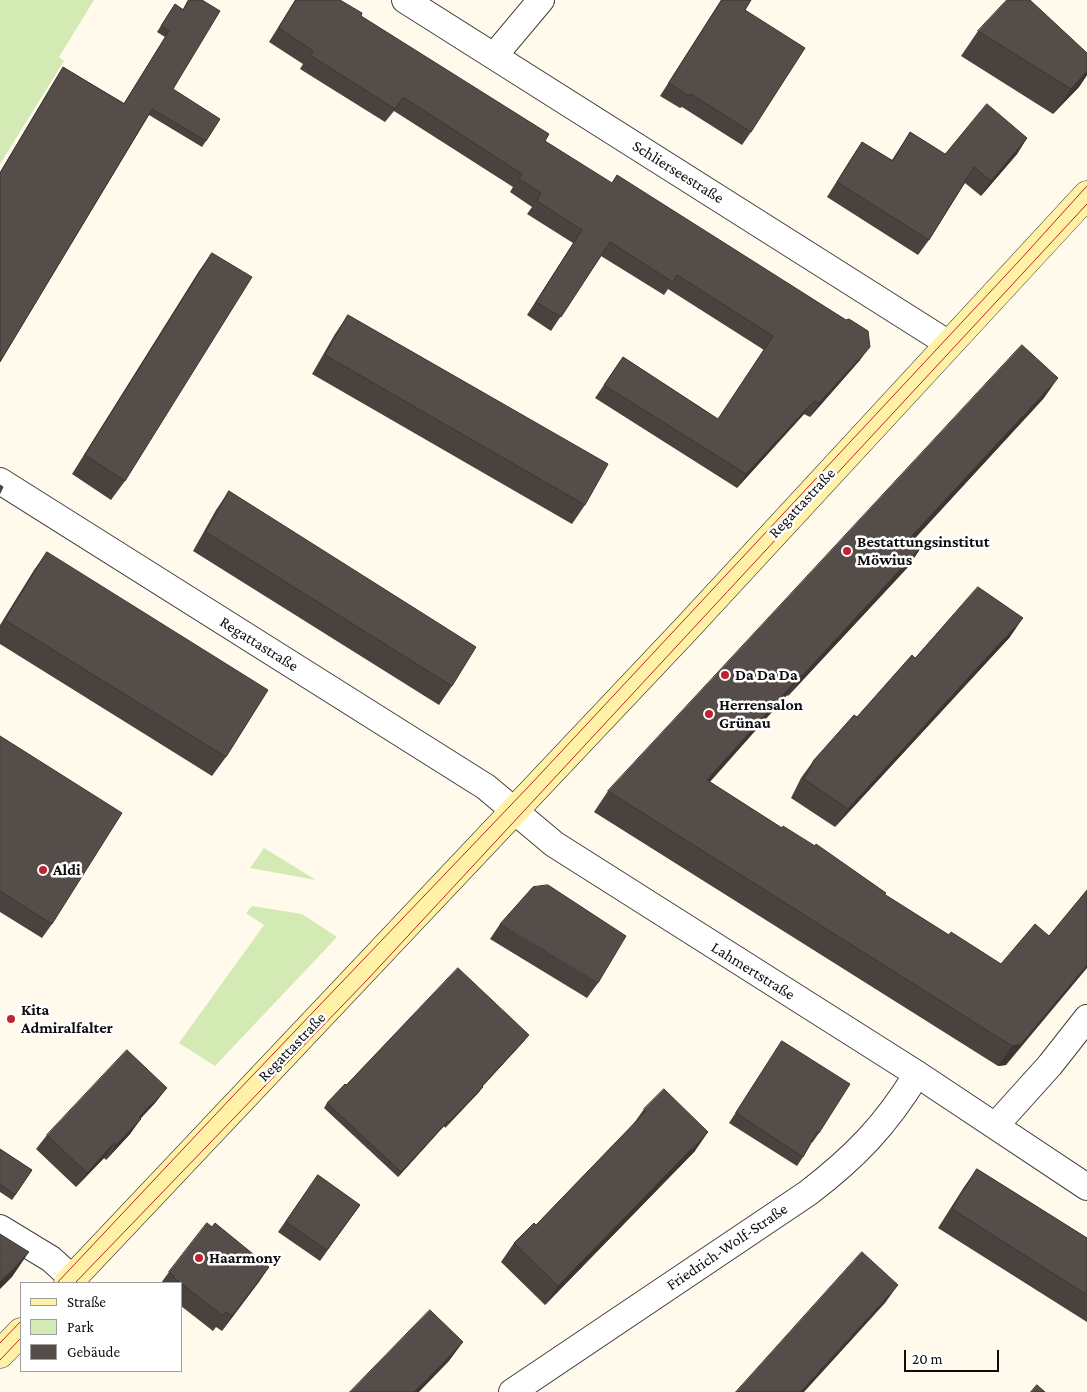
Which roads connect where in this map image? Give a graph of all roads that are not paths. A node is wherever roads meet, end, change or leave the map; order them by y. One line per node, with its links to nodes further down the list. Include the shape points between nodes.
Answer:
1 (405, 0): 3 (street, Schlierseestraße)
2 (541, 0): 3 (street)
3 (494, 56): 5 (street, Schlierseestraße)
4 (1087, 195): 5 (main road, Regattastraße)
5 (949, 344): 7 (main road, Regattastraße)
6 (0, 481): 7 (street, Regattastraße, via 486,787)
7 (516, 810): 9 (street, Lahmertstraße, via 554,844); 13 (main road, Regattastraße)
8 (1087, 1018): 10 (street)
9 (917, 1074): 10 (street, Lahmertstraße); 16 (street, Friedrich-Wolf-Straße, via 881,1126 828,1178)
10 (996, 1126): 11 (street, Lahmertstraße)
11 (1087, 1187)
12 (0, 1228): 13 (street, via 51,1259)
13 (70, 1281)
14 (20, 1333): 15 (main road)
15 (0, 1354)
16 (512, 1392)

